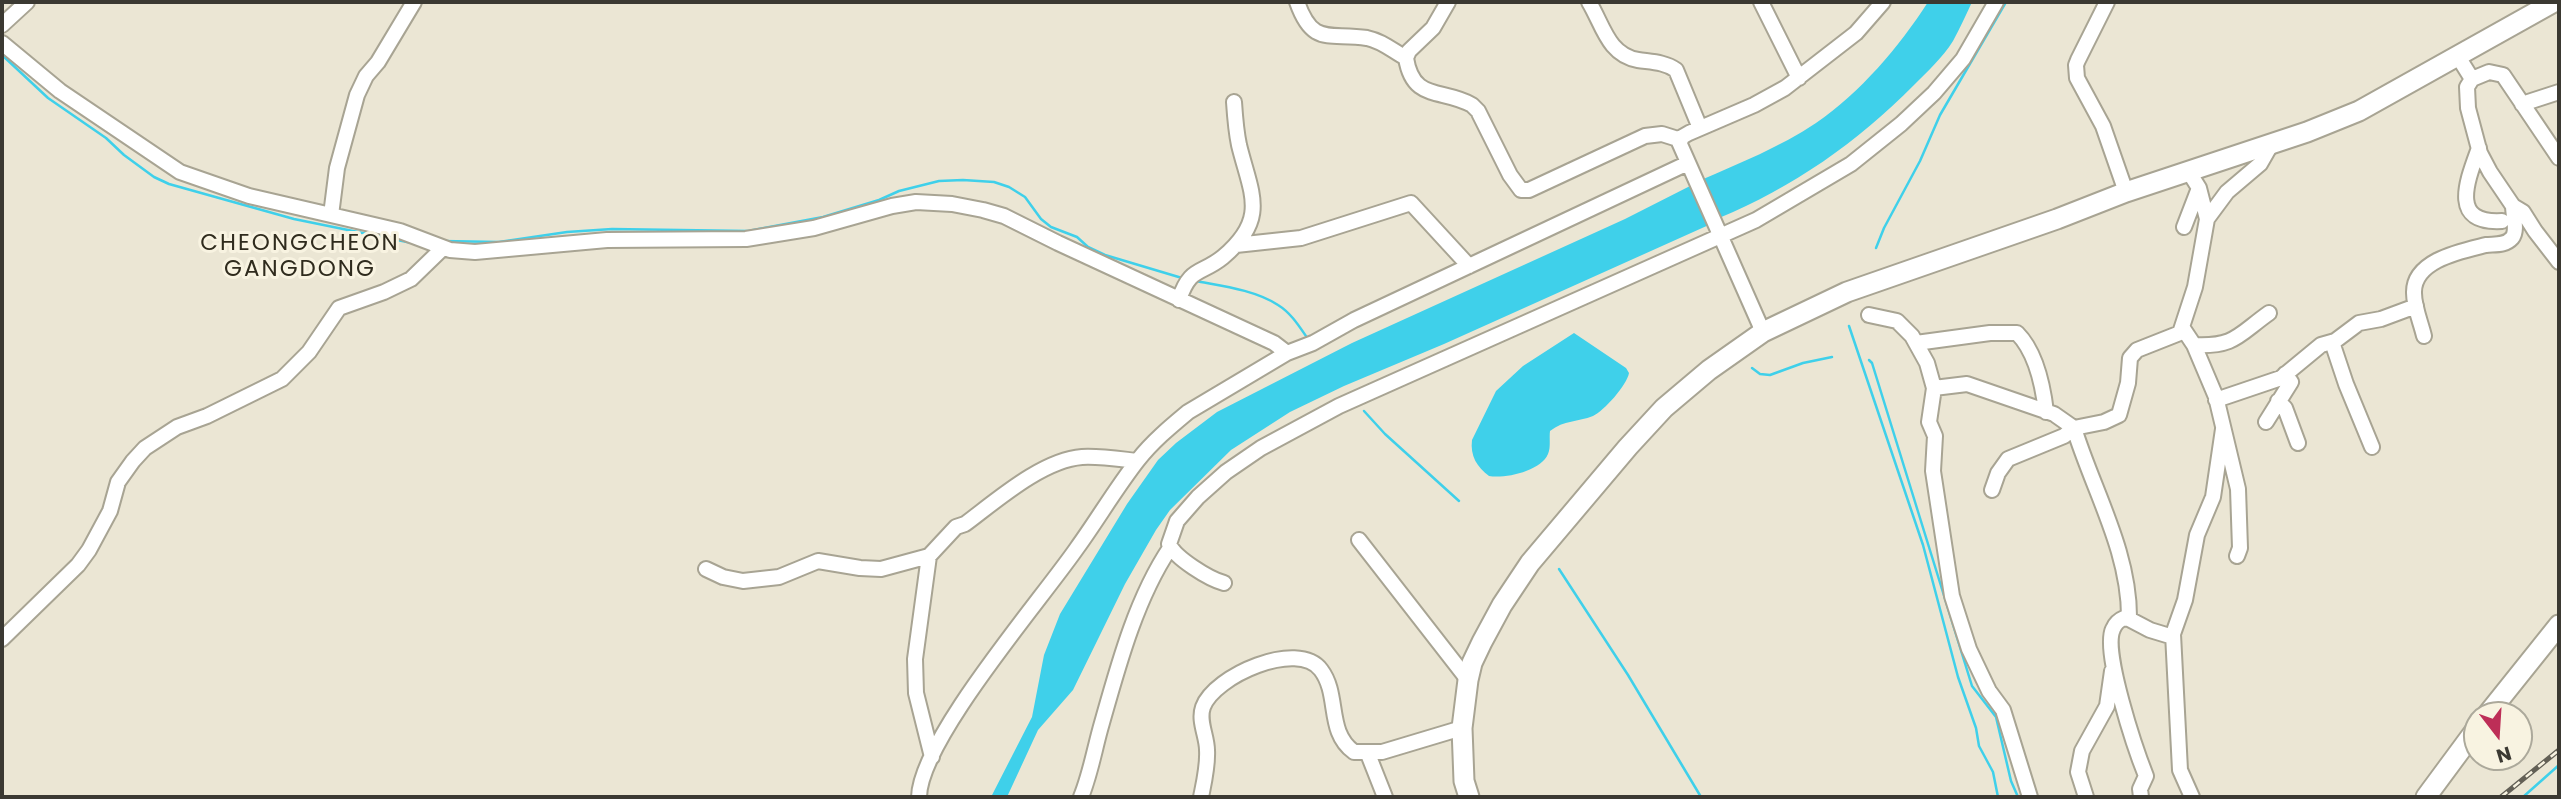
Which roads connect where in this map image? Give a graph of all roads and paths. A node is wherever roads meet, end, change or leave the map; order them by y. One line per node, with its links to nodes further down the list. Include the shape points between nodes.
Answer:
1 (27, 2): 11 (street)
2 (414, 2): 29 (street, via 357,94 340,155)
3 (1297, 2): 14 (street, via 1306,24 1320,33 1378,41)
4 (1448, 2): 14 (street, via 1433,28)
5 (1589, 2): 20 (street, via 1619,54 1676,69)
6 (1761, 2): 15 (street)
7 (1883, 2): 15 (street, via 1856,33)
8 (1996, 2): 33 (street, via 1964,59 1901,124 1852,164 1756,220)
9 (2107, 2): 27 (street, via 2076,69 2103,126)
10 (2554, 2): 13 (main road)
11 (2, 25)
12 (2, 43): 29 (street, via 60,92 180,172 248,196)
13 (2457, 55): 16 (street); 22 (main road, via 2359,111)
14 (1406, 58): 21 (street, via 1411,78 1421,89 1468,102 1478,111 1521,190 1645,136 1662,134)
15 (1799, 78): 20 (street)
16 (2472, 79): 19 (street, via 2499,72); 23 (street, via 2467,87 2469,108)
17 (2559, 92): 19 (street)
18 (1234, 102): 35 (street, via 1254,208)
19 (2522, 104): 24 (street)
20 (1700, 128): 21 (street)
21 (1681, 140): 25 (street)
22 (2272, 143): 26 (main road); 30 (street, via 2260,164 2227,192)
23 (2479, 148): 28 (street); 31 (street, via 2467,209 2482,220)
24 (2559, 158)
25 (1688, 163): 33 (street); 37 (street)
26 (2194, 180): 27 (main road); 30 (street); 32 (street)
27 (2126, 192): 43 (main road, via 1847,292)
28 (2513, 206): 36 (street, via 2523,212); 39 (street, via 2511,239 2438,259 2415,282)
29 (331, 215): 34 (street)
30 (2207, 219): 42 (street, via 2195,287)
31 (2502, 220)
32 (2184, 227)
33 (1720, 234): 43 (street); 62 (street, via 1339,406 1261,448 1198,497 1177,521)
34 (434, 244): 38 (street, via 475,252 607,240 746,239 814,228 892,206 952,204 1004,216); 70 (street, via 411,279 339,308 309,352 282,379 177,427 145,448 118,482 110,511 78,565)
35 (1236, 245): 37 (street, via 1301,238 1411,203); 38 (street, via 1218,261 1195,271)
36 (2559, 262)
37 (1469, 266): 48 (street)
38 (1179, 300): 48 (street, via 1274,342)
39 (2416, 306): 44 (street); 45 (street, via 2359,323)
40 (2269, 313): 47 (street, via 2228,343)
41 (1869, 315): 46 (street, via 1897,321)
42 (2182, 327): 47 (street); 55 (street, via 2180,333 2137,350 2130,358 2119,415)
43 (1763, 332): 72 (main road, via 1664,408 1556,531 1502,605)
44 (2424, 336)
45 (2332, 342): 49 (street, via 2321,345); 58 (street)
46 (1916, 343): 50 (street); 53 (street, via 2017,333 2032,357)
47 (2194, 345): 51 (street)
48 (1287, 353): 59 (street, via 1188,412)
49 (2285, 374): 51 (street); 52 (street, via 2291,382)
50 (1934, 388): 53 (street, via 1967,384); 83 (street, via 1929,422 1935,436 1933,471 1952,596 1969,649 2003,710)
51 (2216, 400): 56 (street)
52 (2278, 401): 54 (street); 57 (street, via 2286,408)
53 (2046, 412): 55 (street)
54 (2266, 422)
55 (2074, 428): 60 (street, via 2008,459); 67 (street, via 2128,585)
56 (2223, 429): 64 (street, via 2238,489); 69 (street, via 2213,497 2197,535)
57 (2298, 443)
58 (2372, 447)
59 (1137, 461): 63 (street, via 1082,457 1040,471 956,527); 77 (street, via 971,690)
60 (1992, 490)
61 (1359, 540): 72 (street)
62 (1170, 548): 66 (street, via 1212,580); 79 (street, via 1141,603)
63 (929, 556): 65 (street, via 881,569 818,561 779,577 743,581); 77 (street, via 915,659 916,693)
64 (2237, 556)
65 (706, 569)
66 (1224, 583)
67 (2129, 619): 69 (street); 71 (street, via 2119,621 2112,631)
68 (2559, 625): 73 (main road)
69 (2173, 637): 86 (street, via 2180,770)
70 (2, 639)
71 (2114, 663): 84 (street, via 2107,706 2082,751 2078,772); 85 (street, via 2126,721 2146,776)
72 (1468, 680): 74 (main road)
73 (2498, 701)
74 (1462, 728): 76 (street); 82 (main road)
75 (2463, 747): 87 (main road)
76 (1368, 754): 80 (street, via 1354,752 1340,739 1324,673 1316,664 1283,657 1233,676 1203,707 1207,748); 81 (street)
77 (932, 757): 78 (street)
78 (919, 797)
79 (1081, 797)
80 (1200, 797)
81 (1385, 797)
82 (1469, 797)
83 (2030, 797)
84 (2086, 797)
85 (2141, 797)
86 (2192, 797)
87 (2426, 797)

